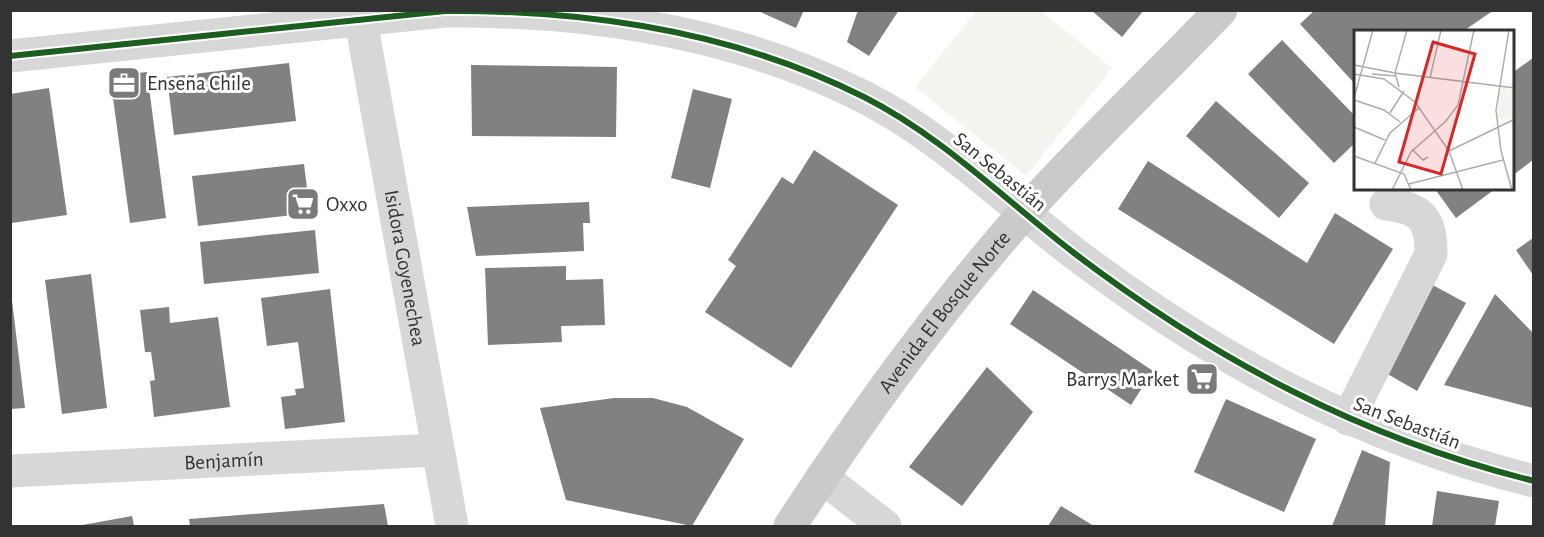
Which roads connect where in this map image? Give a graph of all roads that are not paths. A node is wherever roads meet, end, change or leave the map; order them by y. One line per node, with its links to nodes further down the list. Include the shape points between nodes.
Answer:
1 (1221, 10): 5 (main road, Avenida El Bosque Norte)
2 (360, 15): 3 (street, San Sebastián); 5 (street, San Sebastián, via 516,13 621,22 709,40 816,76 876,104 934,140); 7 (street, Isidora Goyenechea)
3 (10, 56)
4 (1386, 204): 6 (street, via 1415,210 1424,220 1431,237 1431,254)
5 (1023, 214): 6 (street, San Sebastián, via 1184,332 1296,395); 9 (main road, Avenida El Bosque Norte, via 936,319)
6 (1348, 419): 10 (street, San Sebastián, via 1462,462)
7 (437, 450): 8 (street, Benjamín); 11 (street, Isidora Goyenechea)
8 (10, 471)
9 (822, 477): 12 (main road, Avenida El Bosque Norte); 13 (street)
10 (1533, 482)
11 (452, 526)
12 (790, 526)
13 (885, 526)

